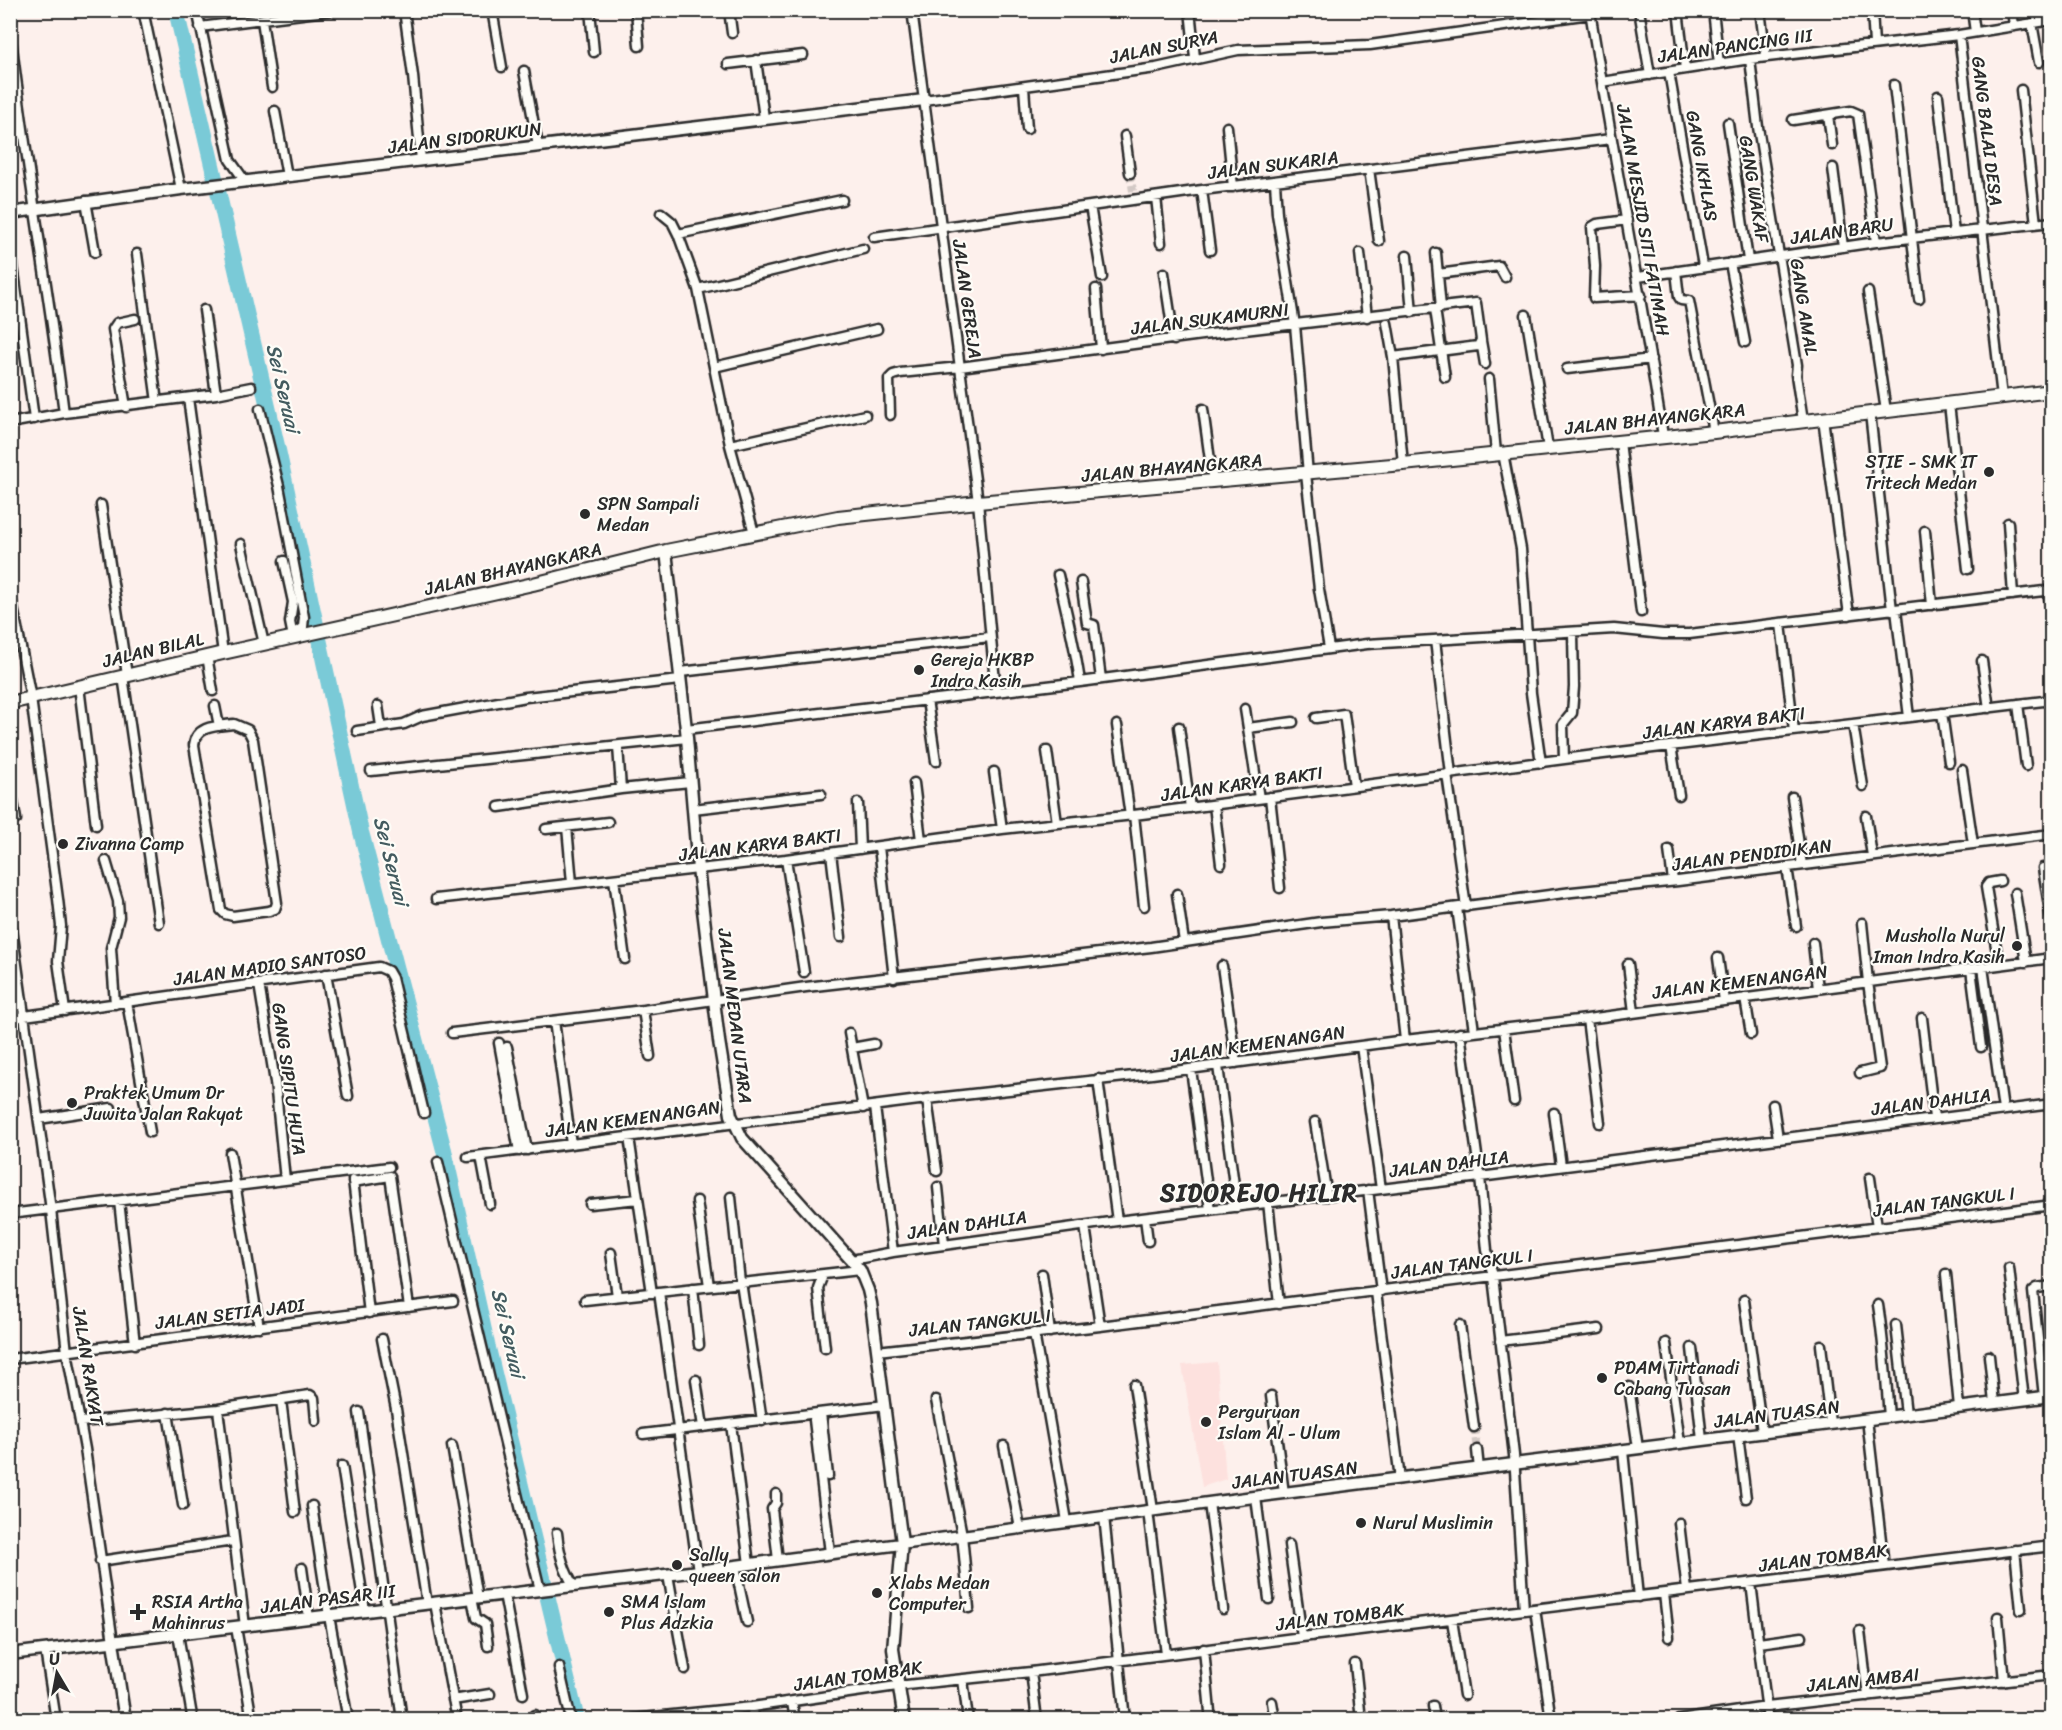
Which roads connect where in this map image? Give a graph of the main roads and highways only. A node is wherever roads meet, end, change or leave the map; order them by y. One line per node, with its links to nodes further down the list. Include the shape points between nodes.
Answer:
1 (2052, 391): 2 (main road, JALAN BHAYANGKARA, via 1620,442 858,514 666,551)
2 (297, 635): 3 (main road, JALAN BILAL)
3 (10, 703)

